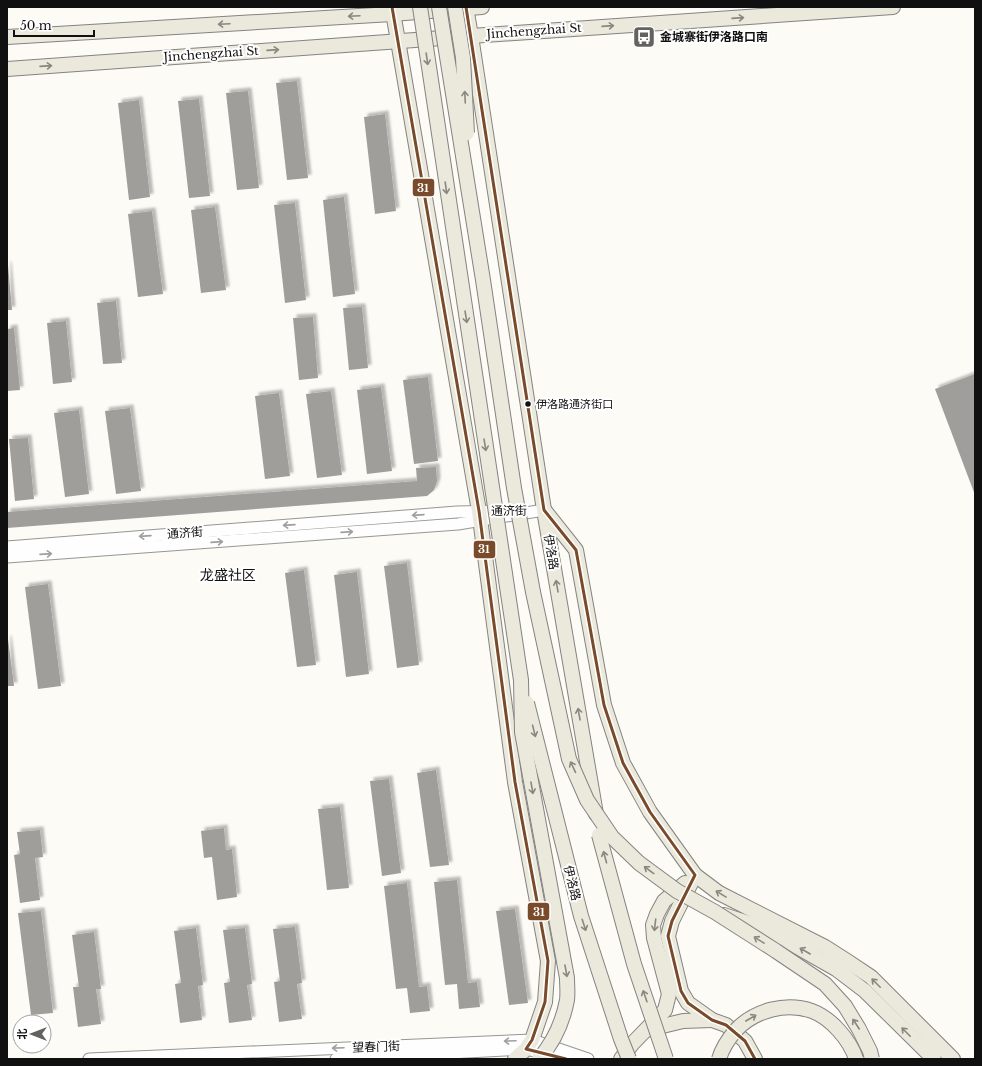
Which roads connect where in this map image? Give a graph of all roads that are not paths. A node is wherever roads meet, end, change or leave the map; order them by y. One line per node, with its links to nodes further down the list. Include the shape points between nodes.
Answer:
1 (420, 7): 16 (main road, one-way to 16, bridge)
2 (439, 7): 11 (main road, bridge)
3 (462, 7): 4 (main road); 6 (main road); 7 (main road, 伊洛路); 11 (main road, one-way to 3, bridge)
4 (482, 7)
5 (893, 7): 7 (main road, Jinchengzhai St, one-way to 5)
6 (392, 10): 8 (main road, one-way to 8); 9 (main road)
7 (471, 36): 9 (main road, Jinchengzhai St); 12 (main road, 伊洛路)
8 (7, 37)
9 (398, 41): 10 (main road, Jinchengzhai St, one-way to 9); 13 (main road)
10 (7, 69)
11 (471, 205): 18 (main road, one-way to 11, bridge, via 677,891 645,868 612,837 587,800 569,759 532,592)
12 (544, 510): 13 (street, 通济街); 17 (main road, via 576,550 604,705 623,763 650,812); 29 (main road, 伊洛路, one-way to 12, bridge, via 634,964 599,835)
13 (480, 516): 14 (street, 通济街, one-way to 14); 15 (street, 通济街, one-way to 13, via 458,524); 21 (main road, via 515,782 548,961 545,1002)
14 (7, 547)
15 (7, 557)
16 (521, 680): 24 (main road, one-way to 24, bridge, via 522,732 567,978 567,999 562,1019 546,1052); 28 (main road, 伊洛路, one-way to 28, bridge, via 581,916)
17 (695, 875): 19 (main road, via 672,921 668,936 681,991 688,1003); 20 (main road, one-way to 20, via 664,901 653,925 669,994 665,1010); 35 (main road, one-way to 17, via 871,977 825,947 719,893)
18 (715, 912): 33 (main road, one-way to 18, bridge, via 859,1029 845,1006 825,984); 34 (main road, one-way to 18, bridge, via 865,991 836,970 751,924)
19 (712, 1020): 20 (main road, via 682,1021); 31 (main road, via 726,1026 745,1041)
20 (646, 1030): 27 (main road)
21 (524, 1050): 22 (street, 望春门街, one-way to 22); 23 (street, 望春门街); 25 (street); 26 (street, 望春门街)
22 (89, 1059)
23 (336, 1059)
24 (539, 1059)
25 (566, 1059)
26 (588, 1059)
27 (621, 1059)
28 (629, 1059)
29 (666, 1059)
30 (719, 1059): 32 (main road, one-way to 32, bridge, via 731,1036 743,1023 761,1012 793,1007 812,1011 831,1023 849,1043)
31 (755, 1059)
32 (856, 1059)
33 (872, 1059)
34 (934, 1059)
35 (954, 1059)

